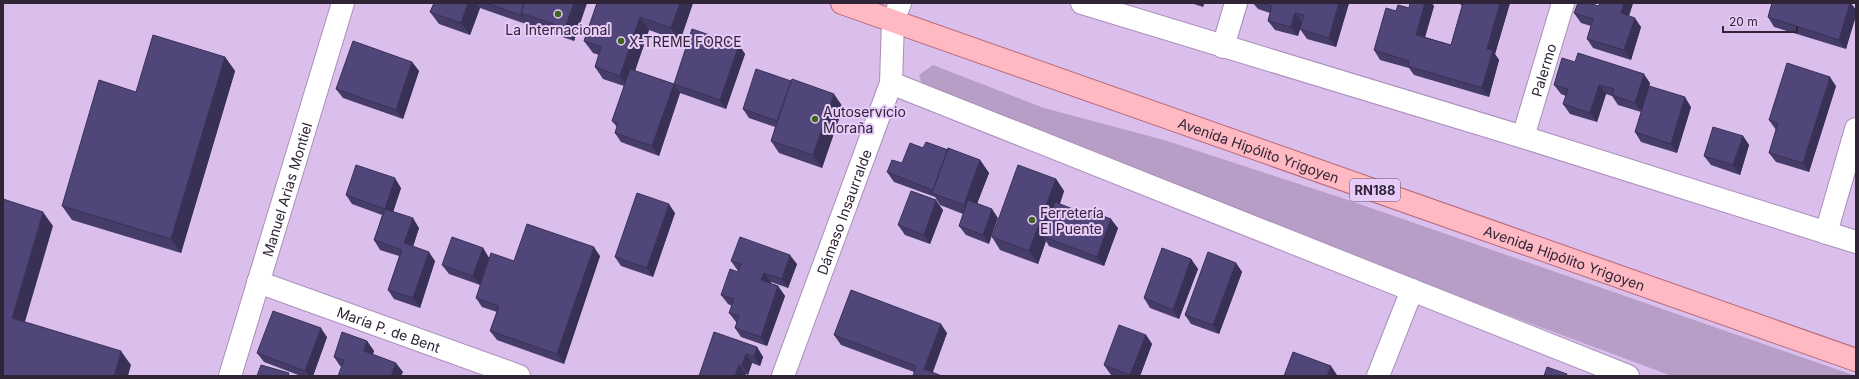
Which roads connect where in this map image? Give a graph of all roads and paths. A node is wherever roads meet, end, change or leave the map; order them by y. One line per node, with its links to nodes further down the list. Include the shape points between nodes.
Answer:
1 (343, 3): 13 (street, Manuel Arias Montiel)
2 (842, 3): 6 (main road, Avenida Hipólito Yrigoyen / RN188)
3 (1082, 3): 7 (street)
4 (1236, 3): 7 (street)
5 (1563, 3): 10 (street, Palermo)
6 (897, 12): 8 (street, Dámaso Insaurralde); 15 (main road, Avenida Hipólito Yrigoyen / RN188)
7 (1223, 47): 10 (street)
8 (891, 83): 14 (street); 18 (street, Dámaso Insaurralde)
9 (1856, 129): 11 (street)
10 (1523, 137): 11 (street)
11 (1826, 233): 12 (street)
12 (1856, 242)
13 (258, 282): 16 (street, Manuel Arias Montiel); 17 (street, María P. de Bent)
14 (1412, 290): 19 (street); 20 (street)
15 (1856, 360)
16 (230, 376)
17 (519, 376)
18 (782, 376)
19 (1378, 376)
20 (1628, 376)

